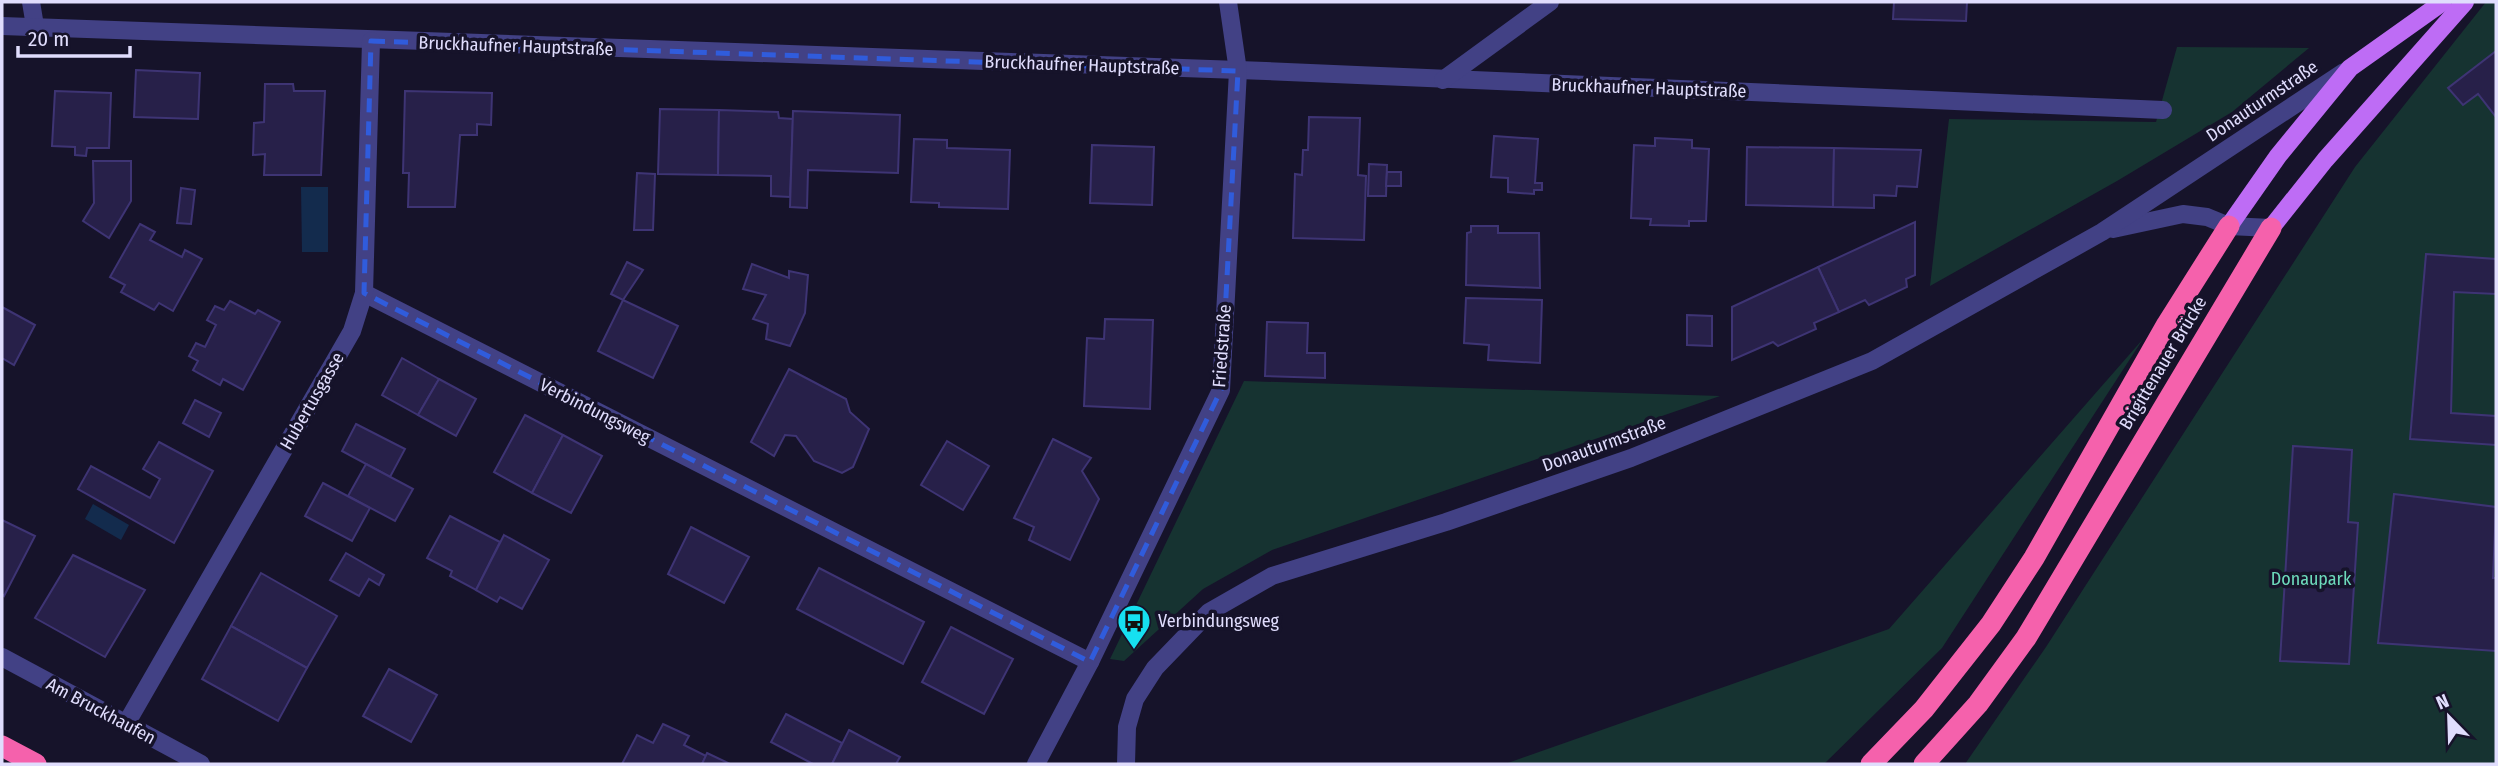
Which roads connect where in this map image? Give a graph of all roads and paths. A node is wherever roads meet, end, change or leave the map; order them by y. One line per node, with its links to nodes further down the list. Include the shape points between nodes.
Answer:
1 (31, 2): 7 (street)
2 (1228, 2): 10 (street, Friedstraße)
3 (1550, 2): 11 (street)
4 (2443, 2): 9 (main road, Donauturmstraße)
5 (2465, 2): 14 (main road, Brigittenauer Brücke)
6 (2, 26): 7 (street, Bruckhaufner Hauptstraße)
7 (34, 26): 8 (street, Bruckhaufner Hauptstraße)
8 (371, 41): 10 (street, Bruckhaufner Hauptstraße); 16 (street, Hubertusgasse)
9 (2350, 68): 13 (main road, Brigittenauer Brücke, via 2278,156); 15 (street, Donauturmstraße)
10 (1238, 71): 11 (street, Bruckhaufner Hauptstraße); 18 (street, Friedstraße, via 1221,390)
11 (1443, 80): 12 (street, Bruckhaufner Hauptstraße)
12 (2163, 110)
13 (2229, 226): 14 (street, Donauturmstraße); 15 (street, Donauturmstraße, via 2183,214); 25 (highway, Brigittenauer Brücke, via 1991,624 1924,709)
14 (2271, 228): 26 (highway, Brigittenauer Brücke, via 2026,638 1978,704)
15 (2102, 232): 21 (street, Donauturmstraße, via 1859,366 1631,458 1272,576 1209,612 1155,668 1135,699)
16 (364, 293): 18 (street, Verbindungsweg); 19 (street, Hubertusgasse, via 352,331)
17 (2, 657): 19 (street, Am Bruckhaufen)
18 (1090, 662): 24 (street)
19 (126, 724): 23 (street, Am Bruckhaufen)
20 (2, 746): 22 (highway)
21 (1124, 763)
22 (36, 764)
23 (201, 764)
24 (1036, 764)
25 (1871, 764)
26 (1924, 764)

